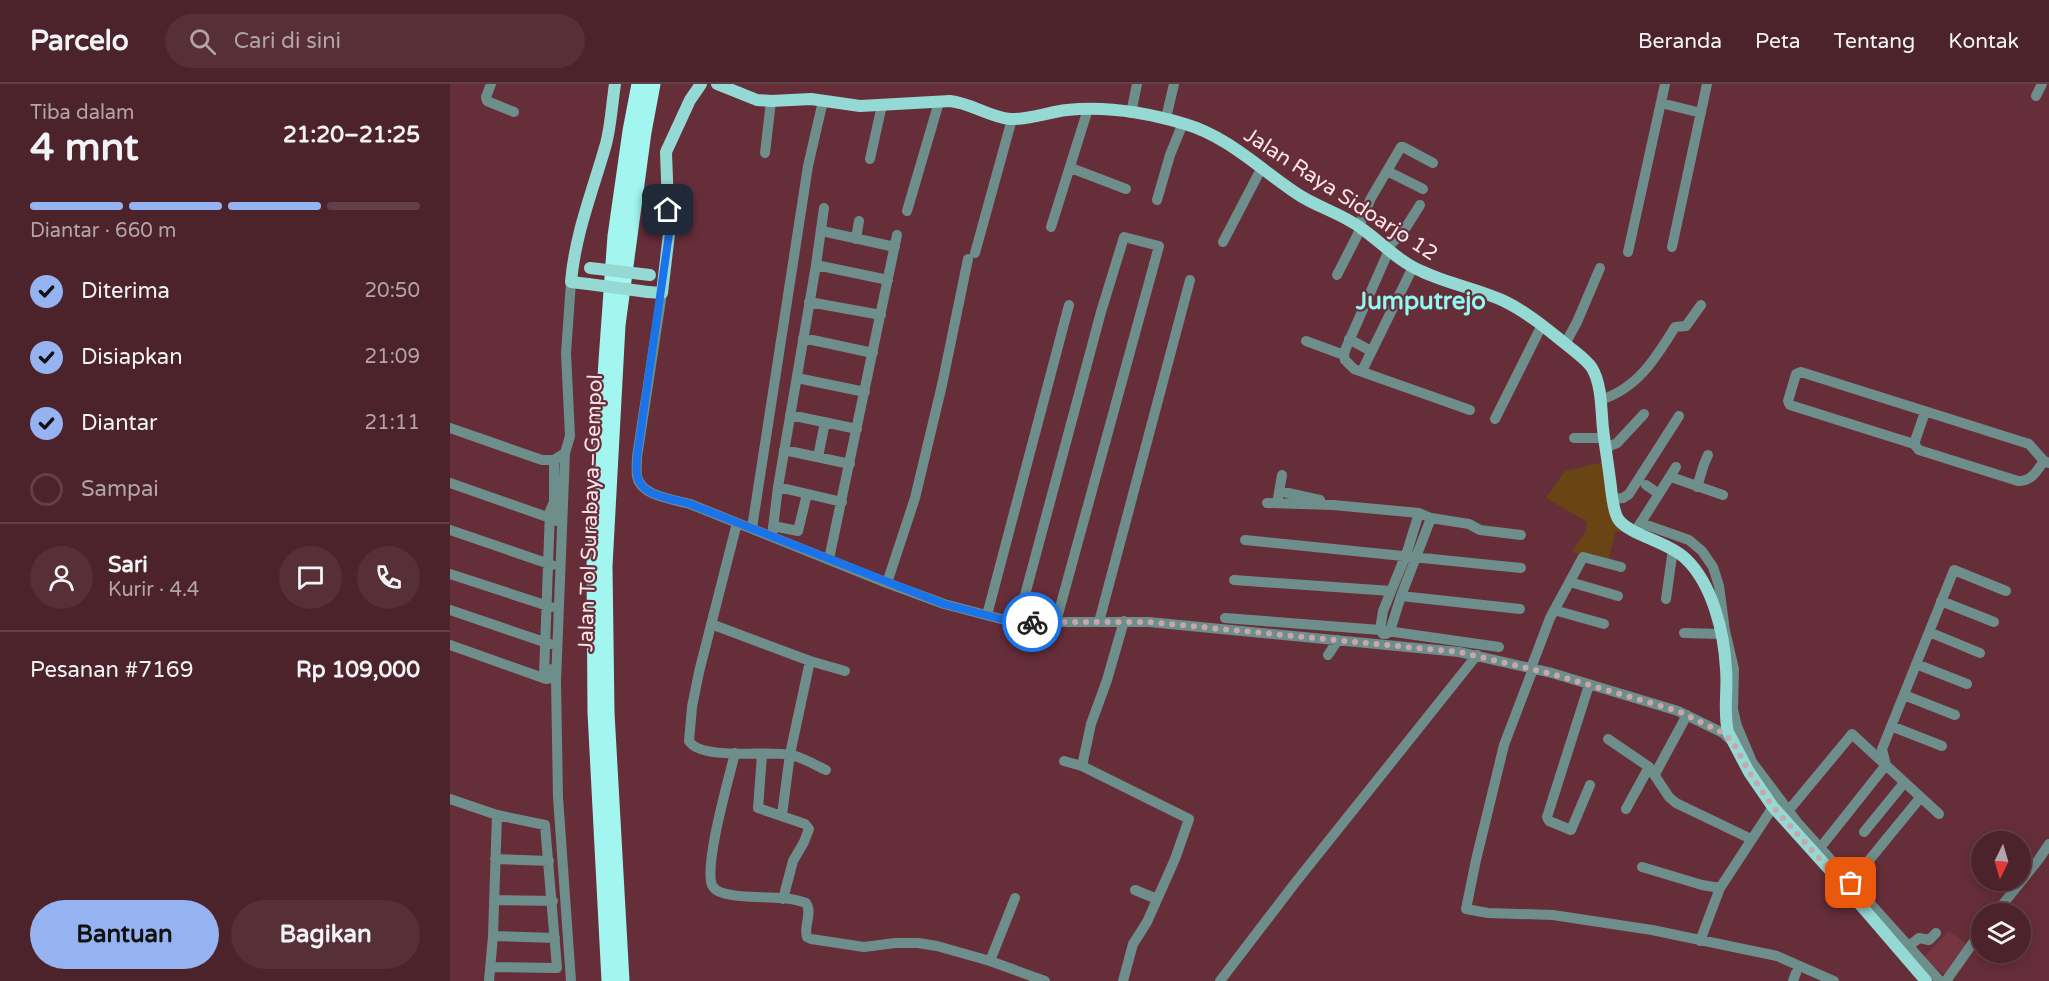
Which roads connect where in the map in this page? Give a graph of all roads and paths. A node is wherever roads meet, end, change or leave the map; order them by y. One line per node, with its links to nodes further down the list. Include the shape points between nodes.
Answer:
1 (491, 84): 20 (street, via 487,101)
2 (615, 84): 48 (main road, via 607,140)
3 (639, 84): 212 (highway, Jalan Tol Surabaya–Gempol, via 615,236 594,565 596,712)
4 (653, 84): 213 (highway, Jalan Tol Surabaya–Gempol, via 618,325 605,566 607,713)
5 (701, 84): 52 (main road, via 666,152 669,234)
6 (717, 84): 13 (main road, Jalan Raya Sidoarjo 12, via 757,100)
7 (1137, 84): 18 (street)
8 (1174, 84): 22 (street)
9 (1665, 84): 16 (street)
10 (1707, 84): 21 (street)
11 (2042, 84): 12 (street)
12 (2036, 96)
13 (771, 101): 14 (main road, Jalan Raya Sidoarjo 12); 25 (street)
14 (823, 101): 17 (main road, Jalan Raya Sidoarjo 12, via 849,106); 110 (street, via 808,166)
15 (939, 102): 17 (main road, Jalan Raya Sidoarjo 12); 23 (main road, Jalan Raya Sidoarjo 12, via 956,102); 36 (street)
16 (1661, 103): 21 (street); 47 (street)
17 (882, 105): 26 (street)
18 (1132, 108): 19 (main road, Jalan Raya Sidoarjo 12); 22 (main road, Jalan Raya Sidoarjo 12)
19 (1088, 109): 23 (main road, Jalan Raya Sidoarjo 12); 28 (street)
20 (514, 112)
21 (1701, 113): 46 (street)
22 (1166, 118): 24 (main road, Jalan Raya Sidoarjo 12)
23 (1011, 119): 124 (street, via 971,256 915,498)
24 (1183, 123): 29 (main road, Jalan Raya Sidoarjo 12, via 1214,136); 33 (street)
25 (765, 153)
26 (870, 159)
27 (1433, 163): 30 (street, via 1402,146)
28 (1071, 168): 31 (street); 39 (street)
29 (1261, 169): 38 (main road, Jalan Raya Sidoarjo 12, via 1297,194); 43 (street)
30 (1387, 171): 32 (street); 38 (street)
31 (1126, 189)
32 (1423, 189)
33 (1157, 200)
34 (1420, 205): 44 (street)
35 (824, 208): 40 (street)
36 (907, 211)
37 (859, 222): 42 (street)
38 (1361, 223): 44 (main road, Jalan Raya Sidoarjo 12); 53 (street)
39 (1051, 227)
40 (822, 231): 42 (street); 49 (street)
41 (897, 236): 45 (street)
42 (856, 239): 45 (street)
43 (1222, 242)
44 (1389, 246): 50 (main road, Jalan Raya Sidoarjo 12); 64 (street)
45 (895, 247): 54 (street)
46 (1672, 247)
47 (1628, 252)
48 (573, 265): 52 (main road, bridge); 56 (main road)
49 (816, 265): 54 (street); 58 (street)
50 (1413, 267): 62 (main road, Jalan Raya Sidoarjo 12, via 1509,303); 67 (street)
51 (1600, 268): 65 (street)
52 (663, 275): 57 (main road)
53 (1337, 275)
54 (888, 280): 61 (street)
55 (1190, 280): 139 (street)
56 (571, 282): 57 (main road, bridge); 87 (street, via 566,353 570,436)
57 (662, 293): 108 (street, via 640,429 639,483 650,492)
58 (809, 302): 61 (street); 63 (street)
59 (1069, 304): 134 (street)
60 (1701, 305): 73 (street, via 1686,326 1675,327 1653,363 1632,384)
61 (881, 315): 68 (street)
62 (1542, 326): 65 (main road, Jalan Raya Sidoarjo 12); 79 (street)
63 (803, 338): 68 (street); 71 (street)
64 (1348, 339): 67 (street); 69 (street)
65 (1567, 340): 73 (main road, Jalan Raya Sidoarjo 12, via 1591,366)
66 (1306, 342): 69 (street)
67 (1371, 351): 70 (street)
68 (873, 353): 72 (street)
69 (1344, 355): 70 (street, via 1348,364)
70 (1362, 371): 74 (street)
71 (796, 378): 72 (street); 77 (street)
72 (865, 392): 82 (street)
73 (1604, 399): 85 (main road, Jalan Raya Sidoarjo 12)
74 (1470, 410)
75 (1925, 412): 84 (street); 84 (street, via 1801,372 1796,374 1790,405); 91 (street, via 2029,444)
76 (1644, 414): 85 (street)
77 (790, 415): 80 (street); 86 (street)
78 (1679, 416): 102 (street, via 1629,494)
79 (1495, 419)
80 (825, 422): 82 (street); 89 (street)
81 (450, 428): 90 (street, via 535,458)
82 (857, 429): 92 (street)
83 (1574, 438): 85 (street)
84 (1914, 444): 91 (street, via 1918,450 2018,481 2032,478)
85 (1609, 445): 102 (main road, Jalan Raya Sidoarjo 12)
86 (784, 450): 89 (street); 96 (street)
87 (565, 453): 90 (street); 211 (street, via 556,681 558,797)
88 (1708, 454): 97 (street)
89 (818, 457): 92 (street)
90 (554, 460): 107 (street, via 554,502 550,511)
91 (2046, 462)
92 (850, 464): 103 (street)
93 (1282, 475): 98 (street)
94 (450, 483): 107 (street)
95 (1646, 485): 100 (street)
96 (778, 487): 99 (street); 112 (street)
97 (1698, 487): 100 (street, via 1673,472); 101 (street)
98 (1279, 491): 104 (street); 104 (street, via 1272,504)
99 (807, 494): 103 (street); 112 (street, via 798,531)
100 (1659, 494): 109 (street)
101 (1723, 495)
102 (1616, 498): 109 (main road, Jalan Raya Sidoarjo 12, via 1620,522)
103 (842, 502): 117 (street)
104 (1333, 505): 105 (street)
105 (1419, 513): 106 (street); 116 (street)
106 (1431, 518): 113 (street); 116 (street)
107 (553, 519): 118 (street)
108 (737, 523): 110 (street); 141 (street)
109 (1639, 526): 115 (main road, Jalan Raya Sidoarjo 12); 160 (street, via 1689,540 1713,567 1734,669)
110 (752, 528): 112 (street)
111 (450, 530): 118 (street)
112 (773, 531): 117 (street)
113 (1521, 535)
114 (1245, 540): 116 (street)
115 (1674, 549): 128 (street); 145 (main road, Jalan Raya Sidoarjo 12, via 1706,584)
116 (1411, 556): 120 (street); 126 (street)
117 (829, 559): 124 (street)
118 (552, 565): 130 (street)
119 (1621, 567): 123 (street, via 1583,557)
120 (1521, 568)
121 (450, 574): 130 (street)
122 (1234, 580): 126 (street)
123 (1570, 582): 127 (street); 133 (street)
124 (888, 583): 134 (street)
125 (2006, 591): 129 (street, via 1954,570)
126 (1396, 593): 131 (street); 146 (street)
127 (1618, 596)
128 (1666, 599)
129 (1941, 602): 140 (street); 143 (street)
130 (550, 607): 148 (street)
131 (1520, 609)
132 (450, 610): 148 (street)
133 (1554, 610): 142 (street); 156 (street)
134 (987, 615): 136 (street)
135 (1225, 618): 146 (street)
136 (1018, 621): 138 (street); 138 (street, via 1124,237 1159,246)
137 (1124, 621): 139 (street); 147 (street); 173 (street, via 1091,724)
138 (1056, 622): 139 (street)
139 (1099, 622)
140 (1994, 622)
141 (711, 624): 154 (street); 168 (street, via 692,707 689,741 702,750)
142 (1604, 624)
143 (1929, 632): 151 (street); 155 (street)
144 (1684, 633): 145 (street)
145 (1720, 634): 160 (main road, Jalan Raya Sidoarjo 12)
146 (1385, 635): 147 (street); 150 (street); 153 (street)
147 (1338, 640): 152 (street)
148 (549, 644): 149 (street, via 552,676 546,680)
149 (450, 645)
150 (1499, 647)
151 (1980, 653)
152 (1328, 655)
153 (1477, 655): 156 (street); 216 (street)
154 (810, 661): 157 (street); 169 (street)
155 (1916, 664): 158 (street); 161 (street)
156 (1532, 669): 159 (street); 205 (street, via 1504,745 1466,909 1564,916)
157 (845, 671)
158 (1967, 684)
159 (1589, 685): 162 (street); 177 (street, via 1547,818 1549,822 1572,829)
160 (1730, 689): 166 (main road, Jalan Raya Sidoarjo 12, via 1725,714); 182 (street, via 1733,714 1752,762)
161 (1904, 695): 163 (street); 164 (street)
162 (1687, 714): 166 (street); 175 (street)
163 (1955, 716)
164 (1891, 726): 167 (street); 172 (street, via 1882,749)
165 (1608, 740): 175 (street)
166 (1733, 742): 180 (main road, Jalan Raya Sidoarjo 12)
167 (1942, 746)
168 (735, 753): 170 (street); 197 (street, via 714,843 712,886 725,894)
169 (790, 754): 170 (street); 174 (street); 185 (street)
170 (762, 755): 185 (street, via 757,806)
171 (1064, 761): 173 (street)
172 (1886, 765): 176 (street); 182 (street, via 1851,734); 189 (street)
173 (1082, 766): 198 (street, via 1189,819)
174 (826, 770)
175 (1652, 771): 181 (street); 187 (street, via 1676,803)
176 (1904, 783): 178 (street); 186 (street)
177 (1590, 785)
178 (1920, 798): 183 (street); 193 (street)
179 (450, 800): 184 (street)
180 (1773, 807): 182 (main road, Jalan Raya Sidoarjo 12); 187 (street)
181 (1626, 809)
182 (1785, 814): 189 (street); 193 (main road, Jalan Raya Sidoarjo 12)
183 (1940, 814)
184 (497, 815): 190 (street); 191 (street, via 545,825)
185 (782, 815): 197 (street, via 809,829 793,861)
186 (1864, 832)
187 (1751, 839): 194 (street)
188 (2049, 844): 201 (street)
189 (1821, 848): 193 (street)
190 (495, 859): 191 (street); 199 (street)
191 (549, 861): 200 (street)
192 (1642, 867): 194 (street)
193 (1849, 885): 207 (main road, Jalan Raya Sidoarjo 12)
194 (1720, 888): 205 (street)
195 (1135, 890): 198 (street)
196 (1015, 898): 208 (street)
197 (783, 899): 208 (street, via 808,905 805,931 811,939 864,947 918,943)
198 (1157, 899): 215 (street, via 1133,944)
199 (494, 900): 200 (street); 203 (street)
200 (553, 901): 204 (street)
201 (2004, 903)
202 (1936, 933): 207 (street, via 1929,940 1919,938)
203 (493, 936): 204 (street); 209 (street)
204 (555, 938): 209 (street, via 557,968)
205 (1700, 940): 217 (street, via 1777,956)
206 (1971, 946): 220 (street)
207 (1905, 949): 218 (main road, Jalan Raya Sidoarjo 12); 219 (street)
208 (990, 961): 214 (street)
209 (490, 967): 210 (street)
210 (489, 981)
211 (571, 981)
212 (609, 981)
213 (622, 981)
214 (1045, 981)
215 (1123, 981)
216 (1220, 981)
217 (1834, 981)
218 (1926, 981)
219 (1940, 981)
220 (1946, 981)

